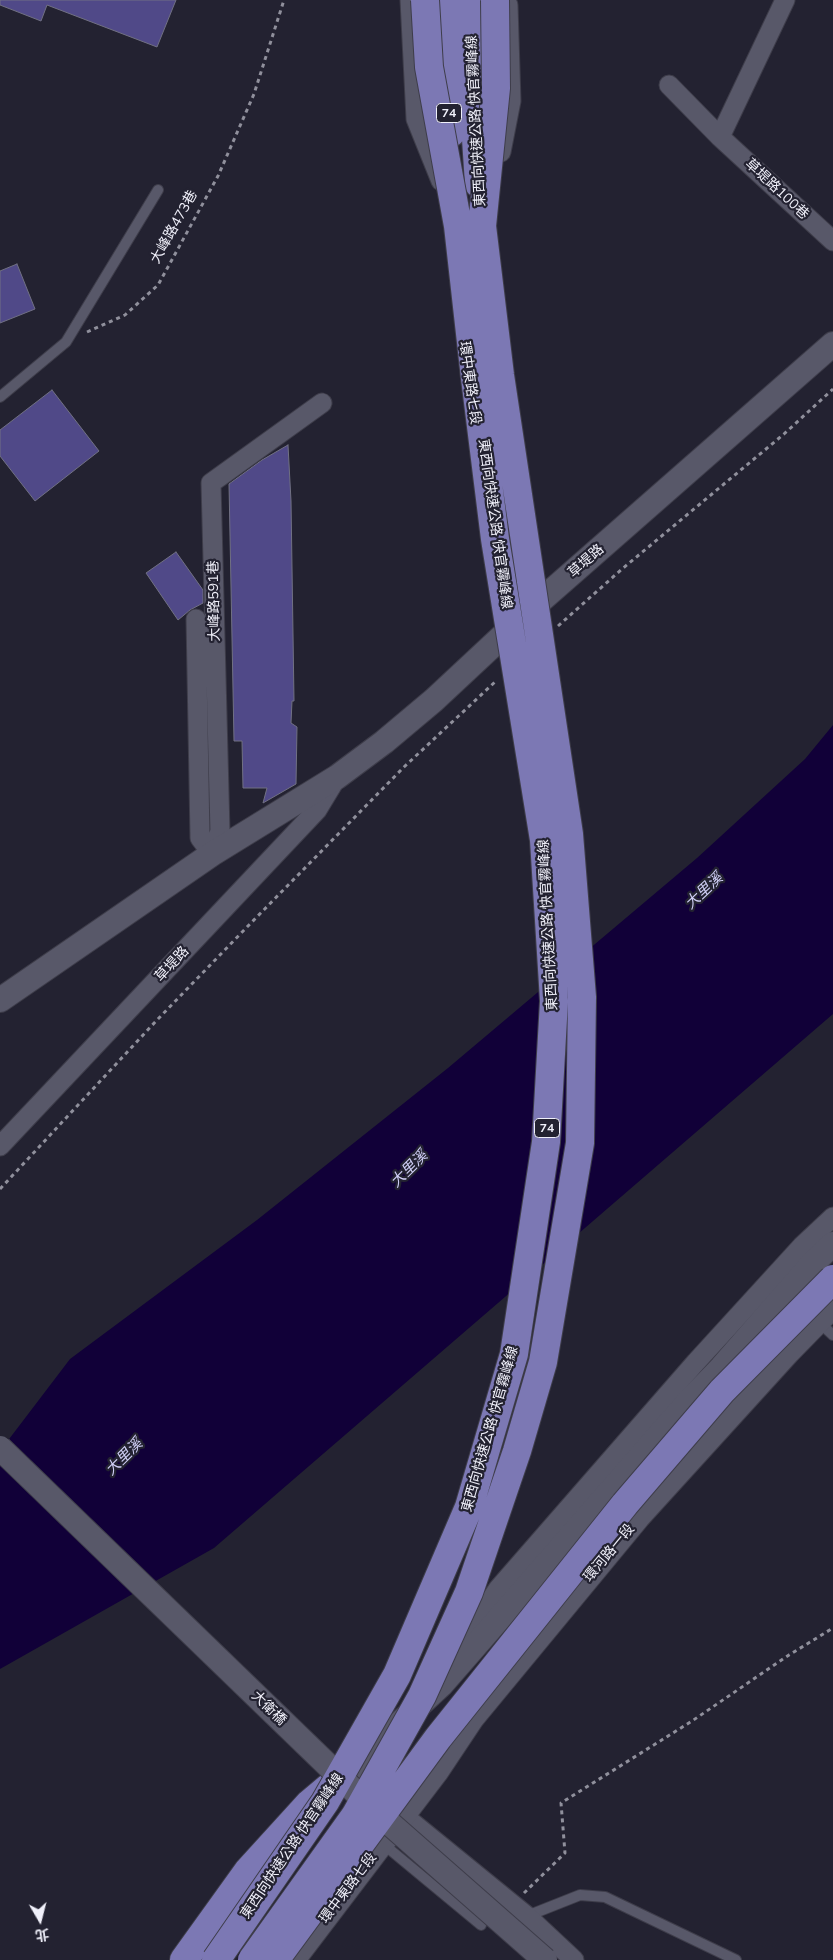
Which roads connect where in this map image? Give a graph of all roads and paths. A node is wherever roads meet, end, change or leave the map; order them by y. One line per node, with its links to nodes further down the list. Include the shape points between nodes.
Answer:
1 (284, 0): 18 (path, 大峰路473巷, via 254,94 218,176 158,285 125,315)
2 (410, 0): 14 (street, 環中東路七段, via 416,119)
3 (425, 0): 16 (highway, bridge, via 429,67)
4 (437, 0): 14 (street, 環中東路七段)
5 (446, 0): 16 (highway, 東西向快速公路 快官霧峰線 / 74, bridge, via 449,110)
6 (470, 0): 16 (highway, 東西向快速公路 快官霧峰線 / 74, bridge, via 474,123)
7 (480, 0): 15 (street)
8 (495, 0): 16 (highway, bridge, via 496,88)
9 (508, 0): 15 (street, via 511,101)
10 (785, 0): 12 (street)
11 (669, 85): 12 (street, 草堤路100巷)
12 (720, 137): 17 (street, 草堤路100巷)
13 (158, 190): 18 (lane)
14 (446, 192): 26 (street, 環中東路七段)
15 (492, 192): 23 (street, via 489,225 505,375)
16 (470, 226): 47 (highway, 東西向快速公路 快官霧峰線 / 74, bridge, via 475,378 495,539 544,840 554,1000 546,1142 514,1354 468,1507 397,1676 325,1802); 49 (highway, 東西向快速公路 快官霧峰線 / 74, bridge, via 500,375 569,834 582,997 580,1143 544,1362 469,1592 422,1696 355,1816)
17 (833, 241)
18 (66, 342): 21 (lane)
19 (833, 344): 23 (street, 草堤路)
20 (833, 389): 25 (path)
21 (0, 397)
22 (322, 403): 29 (street, 大峰路591巷, via 211,483 220,831)
23 (539, 602): 26 (street, 草堤路)
24 (196, 619): 29 (street, via 200,838)
25 (558, 626)
26 (506, 632): 28 (street, 草堤路, via 426,706)
27 (500, 677): 32 (path, via 404,768 157,1020)
28 (337, 777): 29 (street, 草堤路); 31 (street, 草堤路, via 317,810)
29 (212, 854): 30 (street, 草堤路)
30 (0, 1000)
31 (0, 1146)
32 (0, 1189)
33 (833, 1217): 39 (street, via 802,1246 696,1362 498,1589 466,1636)
34 (833, 1244): 39 (street, via 689,1401)
35 (833, 1279): 50 (highway, bridge, via 722,1391 625,1504 438,1738)
36 (828, 1320): 41 (street, 環河路一段, via 638,1517 472,1718)
37 (0, 1448): 52 (street, 大衛橋, bridge, via 371,1807)
38 (833, 1628): 43 (path, via 561,1803 565,1853)
39 (441, 1685): 40 (street)
40 (357, 1765): 45 (highway, bridge, via 309,1804 248,1871); 46 (street, via 258,1878); 48 (street)
41 (403, 1815): 42 (street, 環中東路七段); 43 (street)
42 (382, 1843): 44 (lane); 51 (street, 環中東路七段)
43 (520, 1910): 53 (street); 54 (lane, via 580,1895 605,1896)
44 (481, 1925)
45 (184, 1960)
46 (201, 1960)
47 (216, 1960)
48 (231, 1960)
49 (252, 1960)
50 (275, 1960)
51 (293, 1960)
52 (545, 1960)
53 (574, 1960)
54 (736, 1960)

